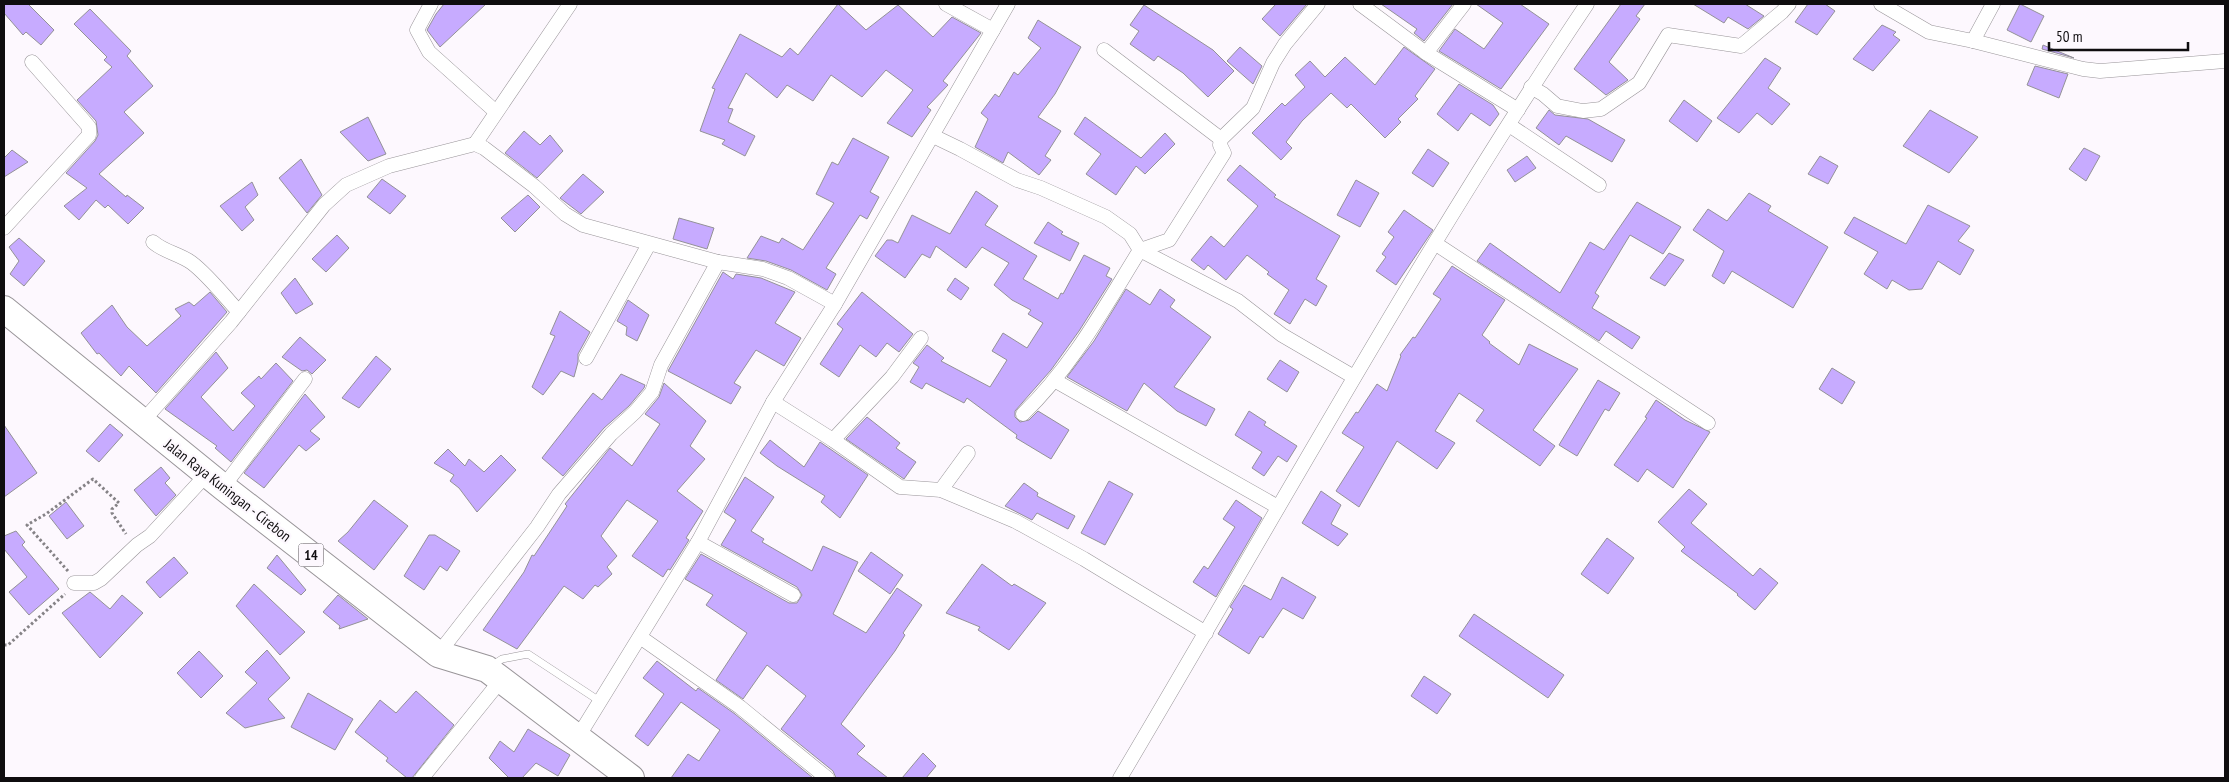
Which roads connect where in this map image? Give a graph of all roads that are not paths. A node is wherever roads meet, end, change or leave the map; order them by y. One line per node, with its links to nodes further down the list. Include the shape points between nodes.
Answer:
1 (431, 4): 20 (street, via 417,30 429,52)
2 (570, 4): 20 (street)
3 (946, 4): 12 (street)
4 (1008, 4): 12 (street)
5 (1318, 4): 23 (street, via 1273,63 1253,108)
6 (1360, 4): 15 (street)
7 (1464, 4): 15 (street)
8 (1587, 4): 18 (street)
9 (1789, 4): 18 (street, via 1741,46 1668,35 1639,83 1601,109 1583,111 1557,106)
10 (1881, 4): 13 (street, via 1929,32)
11 (1994, 4): 13 (street)
12 (993, 30): 22 (street)
13 (1973, 41): 16 (street, via 2100,71)
14 (1104, 50): 23 (street)
15 (1426, 53): 19 (street)
16 (2225, 61)
17 (32, 62): 26 (street, via 84,120 89,127 89,136)
18 (1531, 87): 19 (street)
19 (1518, 110): 21 (street)
20 (496, 112): 24 (street)
21 (1509, 125): 25 (street); 29 (street)
22 (933, 136): 30 (street, via 1017,180 1106,217 1130,234); 32 (street)
23 (1222, 139): 30 (street, via 1220,145 1224,153 1169,240)
24 (475, 144): 28 (street, via 583,225); 34 (street, via 389,166 346,185 324,205)
25 (1599, 186)
26 (4, 228)
27 (153, 242): 34 (street, via 192,263)
28 (649, 244): 31 (street); 36 (street)
29 (1436, 244): 37 (street); 43 (street)
30 (1140, 250): 37 (street, via 1238,301 1282,335); 39 (street, via 1088,336)
31 (718, 262): 32 (street, via 763,269 788,278); 54 (street, via 661,365 652,392 559,494 538,528)
32 (835, 304): 40 (street)
33 (4, 309): 42 (highway, Jalan Raya Kuningan - Cirebon / 14)
34 (239, 312): 42 (street)
35 (921, 338): 44 (street, via 892,377)
36 (586, 358)
37 (1354, 377): 48 (street)
38 (305, 379): 46 (street)
39 (1054, 380): 41 (street); 48 (street)
40 (773, 402): 44 (street); 49 (street)
41 (1023, 414)
42 (142, 422): 46 (highway, Jalan Raya Kuningan - Cirebon / 14)
43 (1708, 422)
44 (834, 440): 47 (street, via 900,487)
45 (968, 453): 47 (street)
46 (215, 480): 50 (street, via 101,579 94,583); 54 (highway, Jalan Raya Kuningan - Cirebon / 14)
47 (941, 490): 52 (street, via 1015,521)
48 (1278, 507): 52 (street)
49 (698, 542): 51 (street); 53 (street)
50 (74, 583)
51 (793, 595)
52 (1206, 633): 61 (street)
53 (640, 637): 56 (street); 60 (street, via 740,707)
54 (438, 654): 55 (highway, Jalan Raya Kuningan - Cirebon / 14)
55 (494, 674): 56 (lane, via 502,659 528,654); 57 (highway, Jalan Raya Kuningan - Cirebon / 14); 58 (street)
56 (601, 702): 57 (street)
57 (578, 737): 59 (highway, Jalan Raya Kuningan - Cirebon / 14)
58 (422, 778)
59 (631, 778)
60 (827, 778)
61 (1120, 778)

